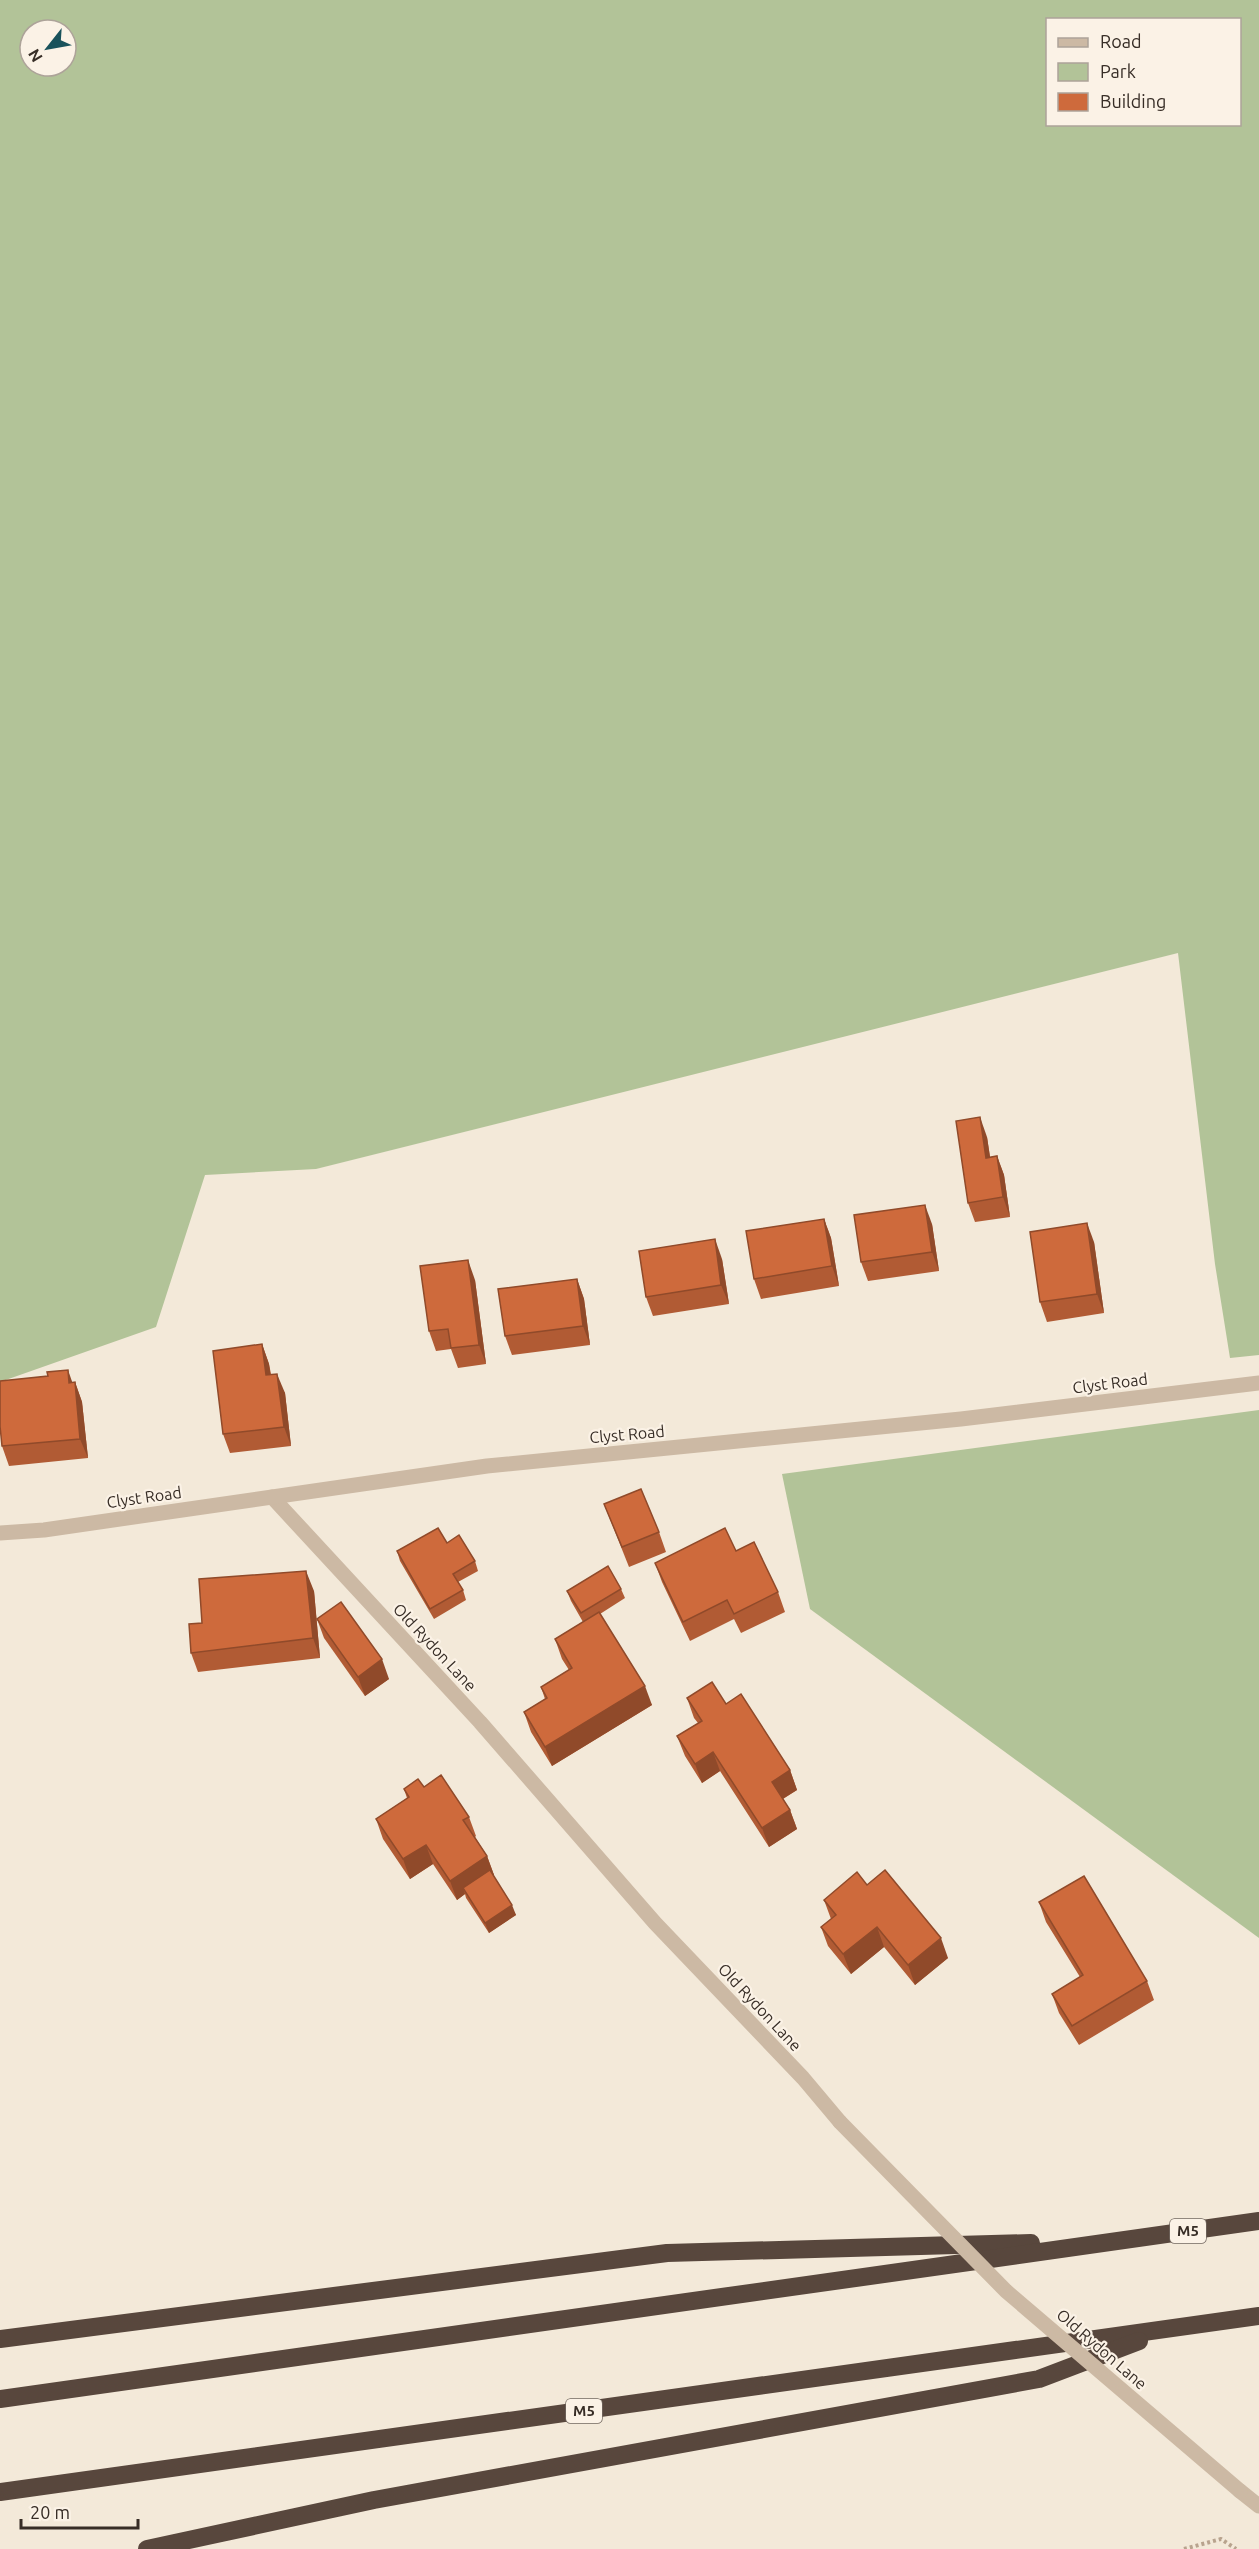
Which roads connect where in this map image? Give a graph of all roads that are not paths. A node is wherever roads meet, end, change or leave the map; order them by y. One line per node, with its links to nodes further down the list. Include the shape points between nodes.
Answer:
1 (1259, 1383): 2 (street, Clyst Road, via 961,1419 487,1466)
2 (272, 1497): 3 (street, Clyst Road); 11 (street, Old Rydon Lane, bridge, via 480,1722 655,1923 840,2122 1006,2290)
3 (0, 1533)
4 (1259, 2221): 5 (highway, M5)
5 (1117, 2241): 8 (highway, M5, via 667,2253); 9 (highway, M5)
6 (1259, 2316): 7 (highway, M5)
7 (1169, 2330): 10 (highway, M5); 12 (highway, M5, via 1039,2379 374,2500)
8 (0, 2339)
9 (0, 2399)
10 (0, 2492)
11 (1259, 2506)
12 (147, 2549)

